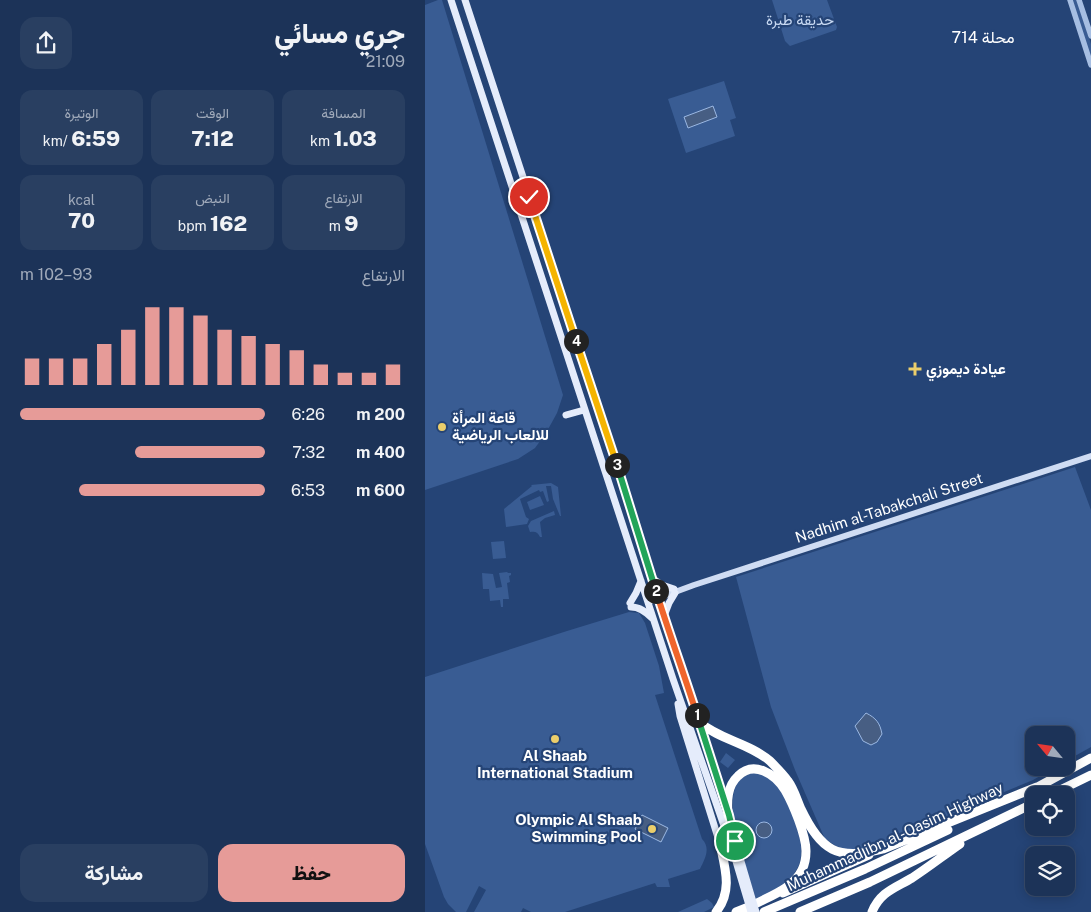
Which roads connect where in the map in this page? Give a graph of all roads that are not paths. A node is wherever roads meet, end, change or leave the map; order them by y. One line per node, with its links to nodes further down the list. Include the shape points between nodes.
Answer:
1 (451, 0): 7 (main road)
2 (465, 0): 10 (main road)
3 (1070, 0): 6 (street)
4 (1079, 0): 5 (street)
5 (1091, 36)
6 (1091, 65)
7 (584, 410): 8 (main road); 11 (main road)
8 (567, 415)
9 (1091, 456): 12 (main road, Nadhim al-Tabakchali Street)
10 (652, 578): 12 (main road); 13 (main road)
11 (641, 581): 14 (main road); 16 (main road, via 631,605)
12 (675, 591): 13 (main road, Nadhim al-Tabakchali Street); 15 (main road)
13 (658, 596): 14 (main road, Nadhim al-Tabakchali Street); 15 (main road)
14 (647, 599): 16 (main road)
15 (664, 617): 18 (main road)
16 (654, 619): 17 (main road)
17 (673, 679): 28 (main road); 29 (main road, via 680,716)
18 (699, 722): 26 (main road); 30 (highway, via 718,735 755,751 778,768 789,782 812,828 828,848 855,855)
19 (1091, 758): 21 (highway, Muhammad ibn al-Qasim Highway)
20 (1091, 775): 22 (highway)
21 (1039, 786)
22 (1069, 786)
23 (1025, 792): 30 (highway)
24 (1025, 793): 35 (highway, Muhammad ibn al-Qasim Highway, via 865,869)
25 (1025, 808): 27 (highway, Muhammad ibn al-Qasim Highway)
26 (729, 815): 28 (main road); 31 (highway, via 728,797 733,782 743,772 755,768 766,771 781,785 798,820 806,851 802,870 797,878)
27 (983, 829): 36 (highway, Muhammad ibn al-Qasim Highway); 37 (highway, via 888,891)
28 (732, 842): 31 (main road, bridge); 32 (main road, bridge)
29 (719, 844): 33 (highway, via 727,873 725,894)
30 (883, 849): 31 (highway)
31 (757, 908)
32 (748, 910): 34 (highway)
33 (716, 912)
34 (736, 912)
35 (764, 912)
36 (800, 912)
37 (872, 912)

